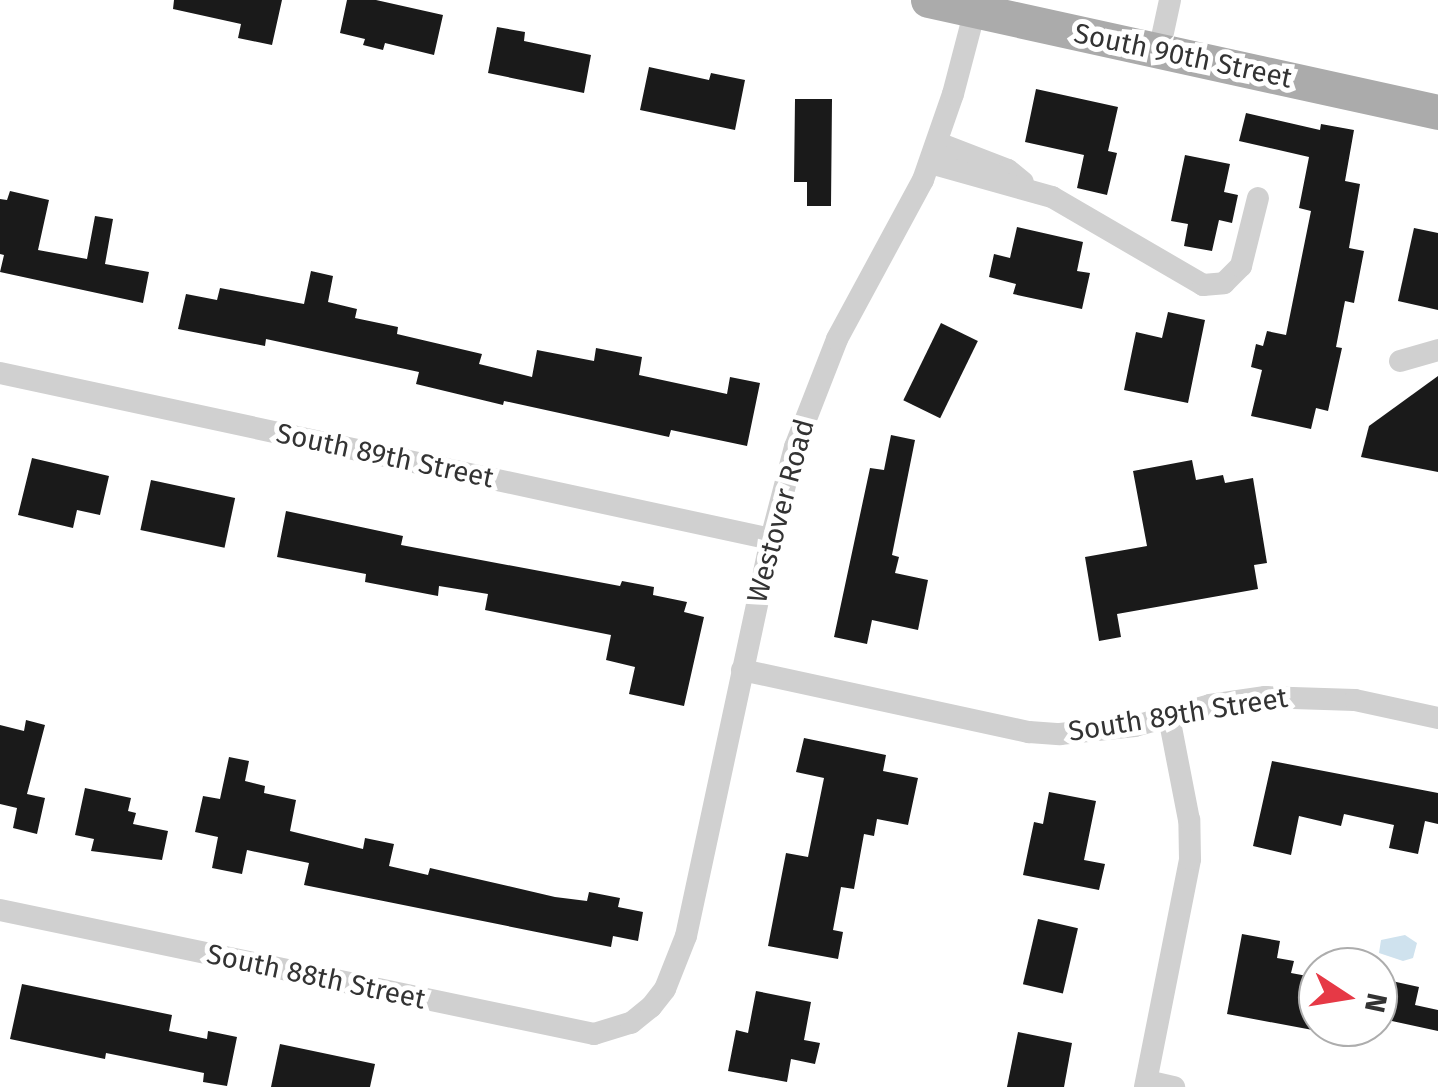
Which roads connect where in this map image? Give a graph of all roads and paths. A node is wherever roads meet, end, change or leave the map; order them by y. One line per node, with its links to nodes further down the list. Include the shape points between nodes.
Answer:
1 (928, 0): 3 (main road, South 90th Street)
2 (1170, 0): 4 (street)
3 (975, 10): 4 (main road, South 90th Street); 6 (street, Westover Road)
4 (1160, 51): 5 (main road, South 90th Street)
5 (1438, 112)
6 (934, 153): 7 (street, via 1034,190 1192,282 1214,286 1241,266); 11 (street, Westover Road, via 816,382)
7 (1258, 198)
8 (1438, 350): 9 (street)
9 (1400, 361)
10 (0, 373): 11 (street, South 89th Street)
11 (771, 540): 12 (street, Westover Road)
12 (742, 670): 13 (street, South 89th Street, via 1029,732 1090,734); 16 (street, Westover Road, via 681,951 665,989)
13 (1169, 717): 14 (street, South 89th Street, via 1210,705 1304,696); 17 (street, via 1190,859)
14 (1438, 718)
15 (0, 910): 16 (street, South 88th Street, via 550,1027 594,1034)
16 (632, 1023)
17 (1146, 1084): 18 (street)
18 (1174, 1087)

